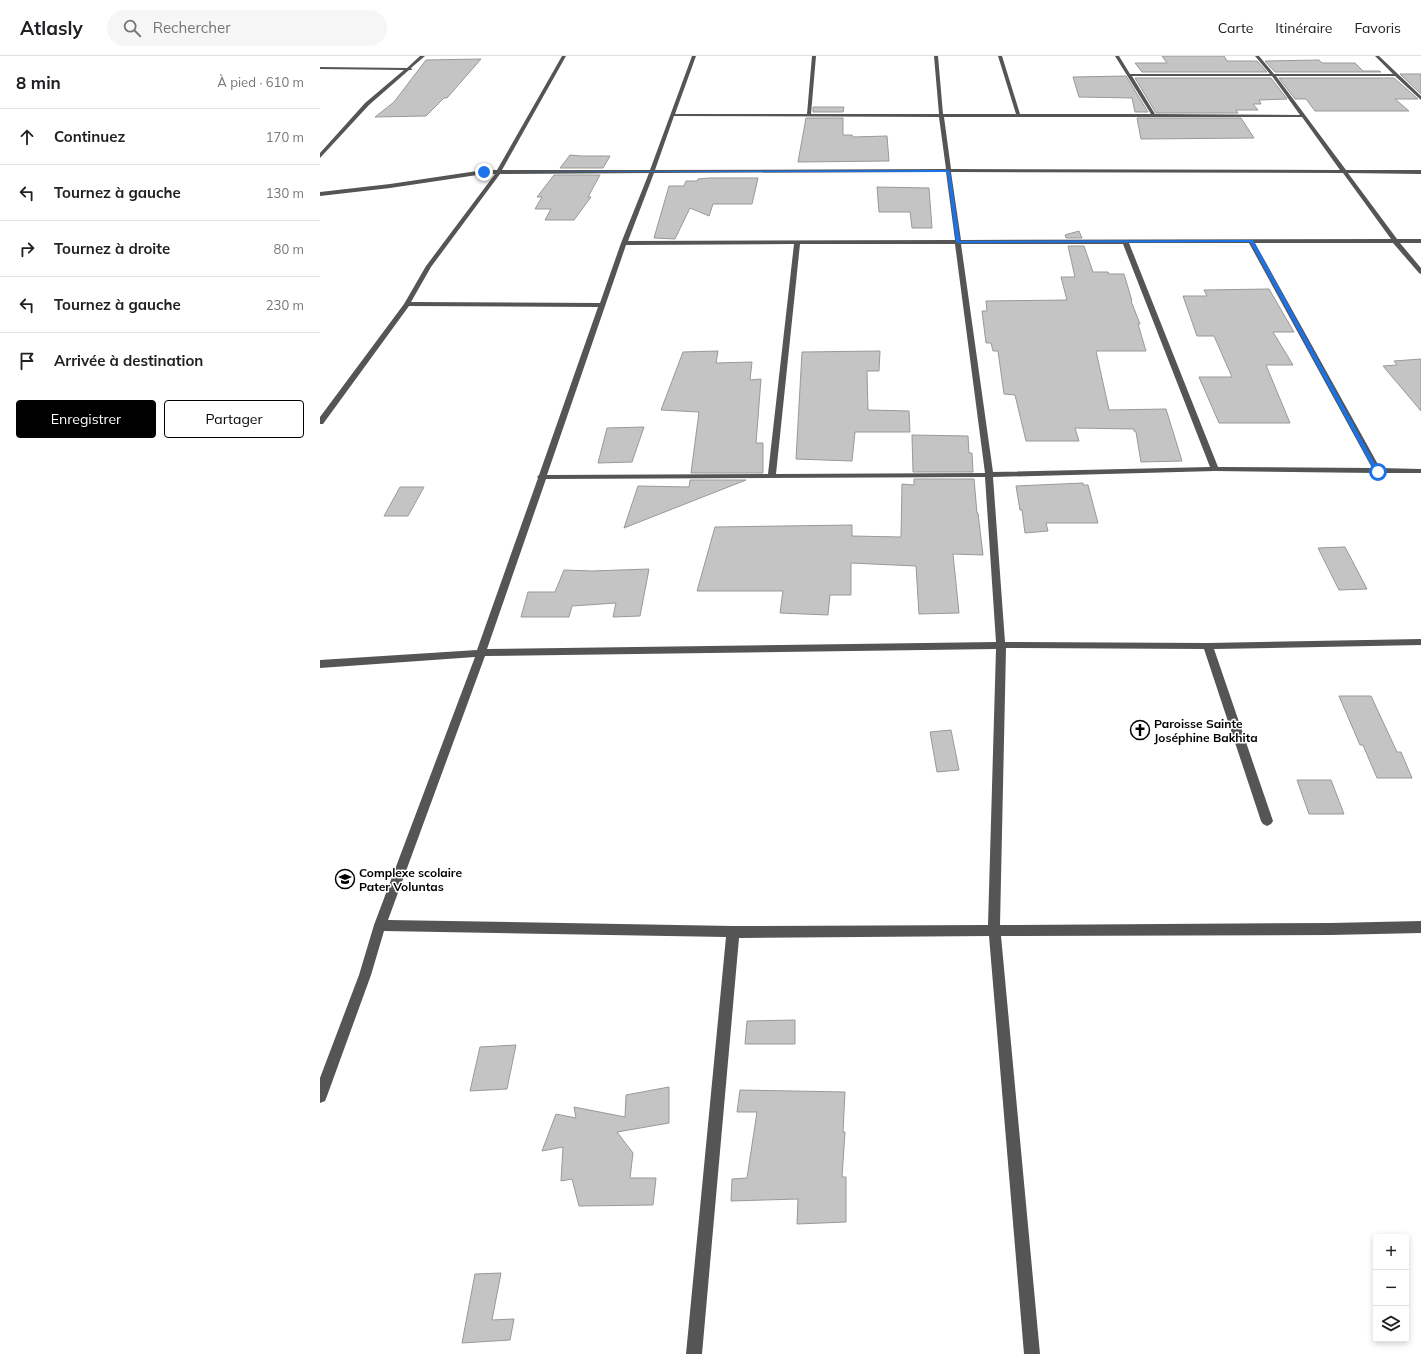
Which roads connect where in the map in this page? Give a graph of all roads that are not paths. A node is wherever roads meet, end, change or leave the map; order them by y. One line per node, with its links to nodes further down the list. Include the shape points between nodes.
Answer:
1 (422, 56): 11 (street)
2 (564, 56): 24 (street)
3 (694, 56): 19 (street)
4 (814, 56): 20 (street)
5 (936, 56): 16 (street)
6 (1000, 56): 17 (street)
7 (1117, 56): 12 (street)
8 (1257, 56): 14 (street)
9 (1377, 56): 13 (street)
10 (320, 68): 11 (street)
11 (410, 69): 22 (street, via 368,104)
12 (1128, 75): 14 (street); 18 (street)
13 (1396, 75): 14 (street); 15 (street)
14 (1274, 76): 21 (street)
15 (1421, 99)
16 (941, 114): 17 (street); 20 (street); 23 (street)
17 (1018, 114): 18 (street)
18 (1153, 114): 21 (street)
19 (672, 115): 20 (street); 25 (street)
20 (809, 115)
21 (1302, 116): 26 (street)
22 (320, 156)
23 (948, 171): 25 (street); 26 (street); 34 (street)
24 (498, 172): 25 (street); 28 (street); 37 (street, via 428,267)
25 (652, 172): 35 (street)
26 (1344, 172): 27 (street); 31 (street)
27 (1421, 172)
28 (320, 194)
29 (1125, 241): 30 (street); 34 (street); 40 (street, via 1144,295)
30 (1251, 241): 31 (street); 42 (street)
31 (1395, 241): 32 (street); 36 (street)
32 (1421, 241)
33 (797, 242): 34 (street); 35 (street); 44 (street)
34 (958, 242): 43 (street)
35 (624, 243): 38 (street)
36 (1421, 272)
37 (407, 304): 38 (street); 39 (street)
38 (602, 305): 45 (street)
39 (320, 422)
40 (1215, 469): 42 (street); 43 (street)
41 (1421, 471): 42 (street)
42 (1378, 472)
43 (989, 475): 44 (street); 47 (street)
44 (772, 476): 45 (street)
45 (541, 477): 49 (street)
46 (1421, 642): 48 (street)
47 (1001, 645): 48 (street); 49 (street); 54 (street)
48 (1208, 646): 51 (street)
49 (481, 653): 50 (street); 52 (street)
50 (320, 664)
51 (1267, 822)
52 (380, 925): 55 (street); 56 (street, via 365,975)
53 (1421, 927): 54 (street)
54 (994, 930): 55 (street); 58 (street)
55 (733, 932): 57 (street)
56 (320, 1096)
57 (694, 1354)
58 (1032, 1354)

